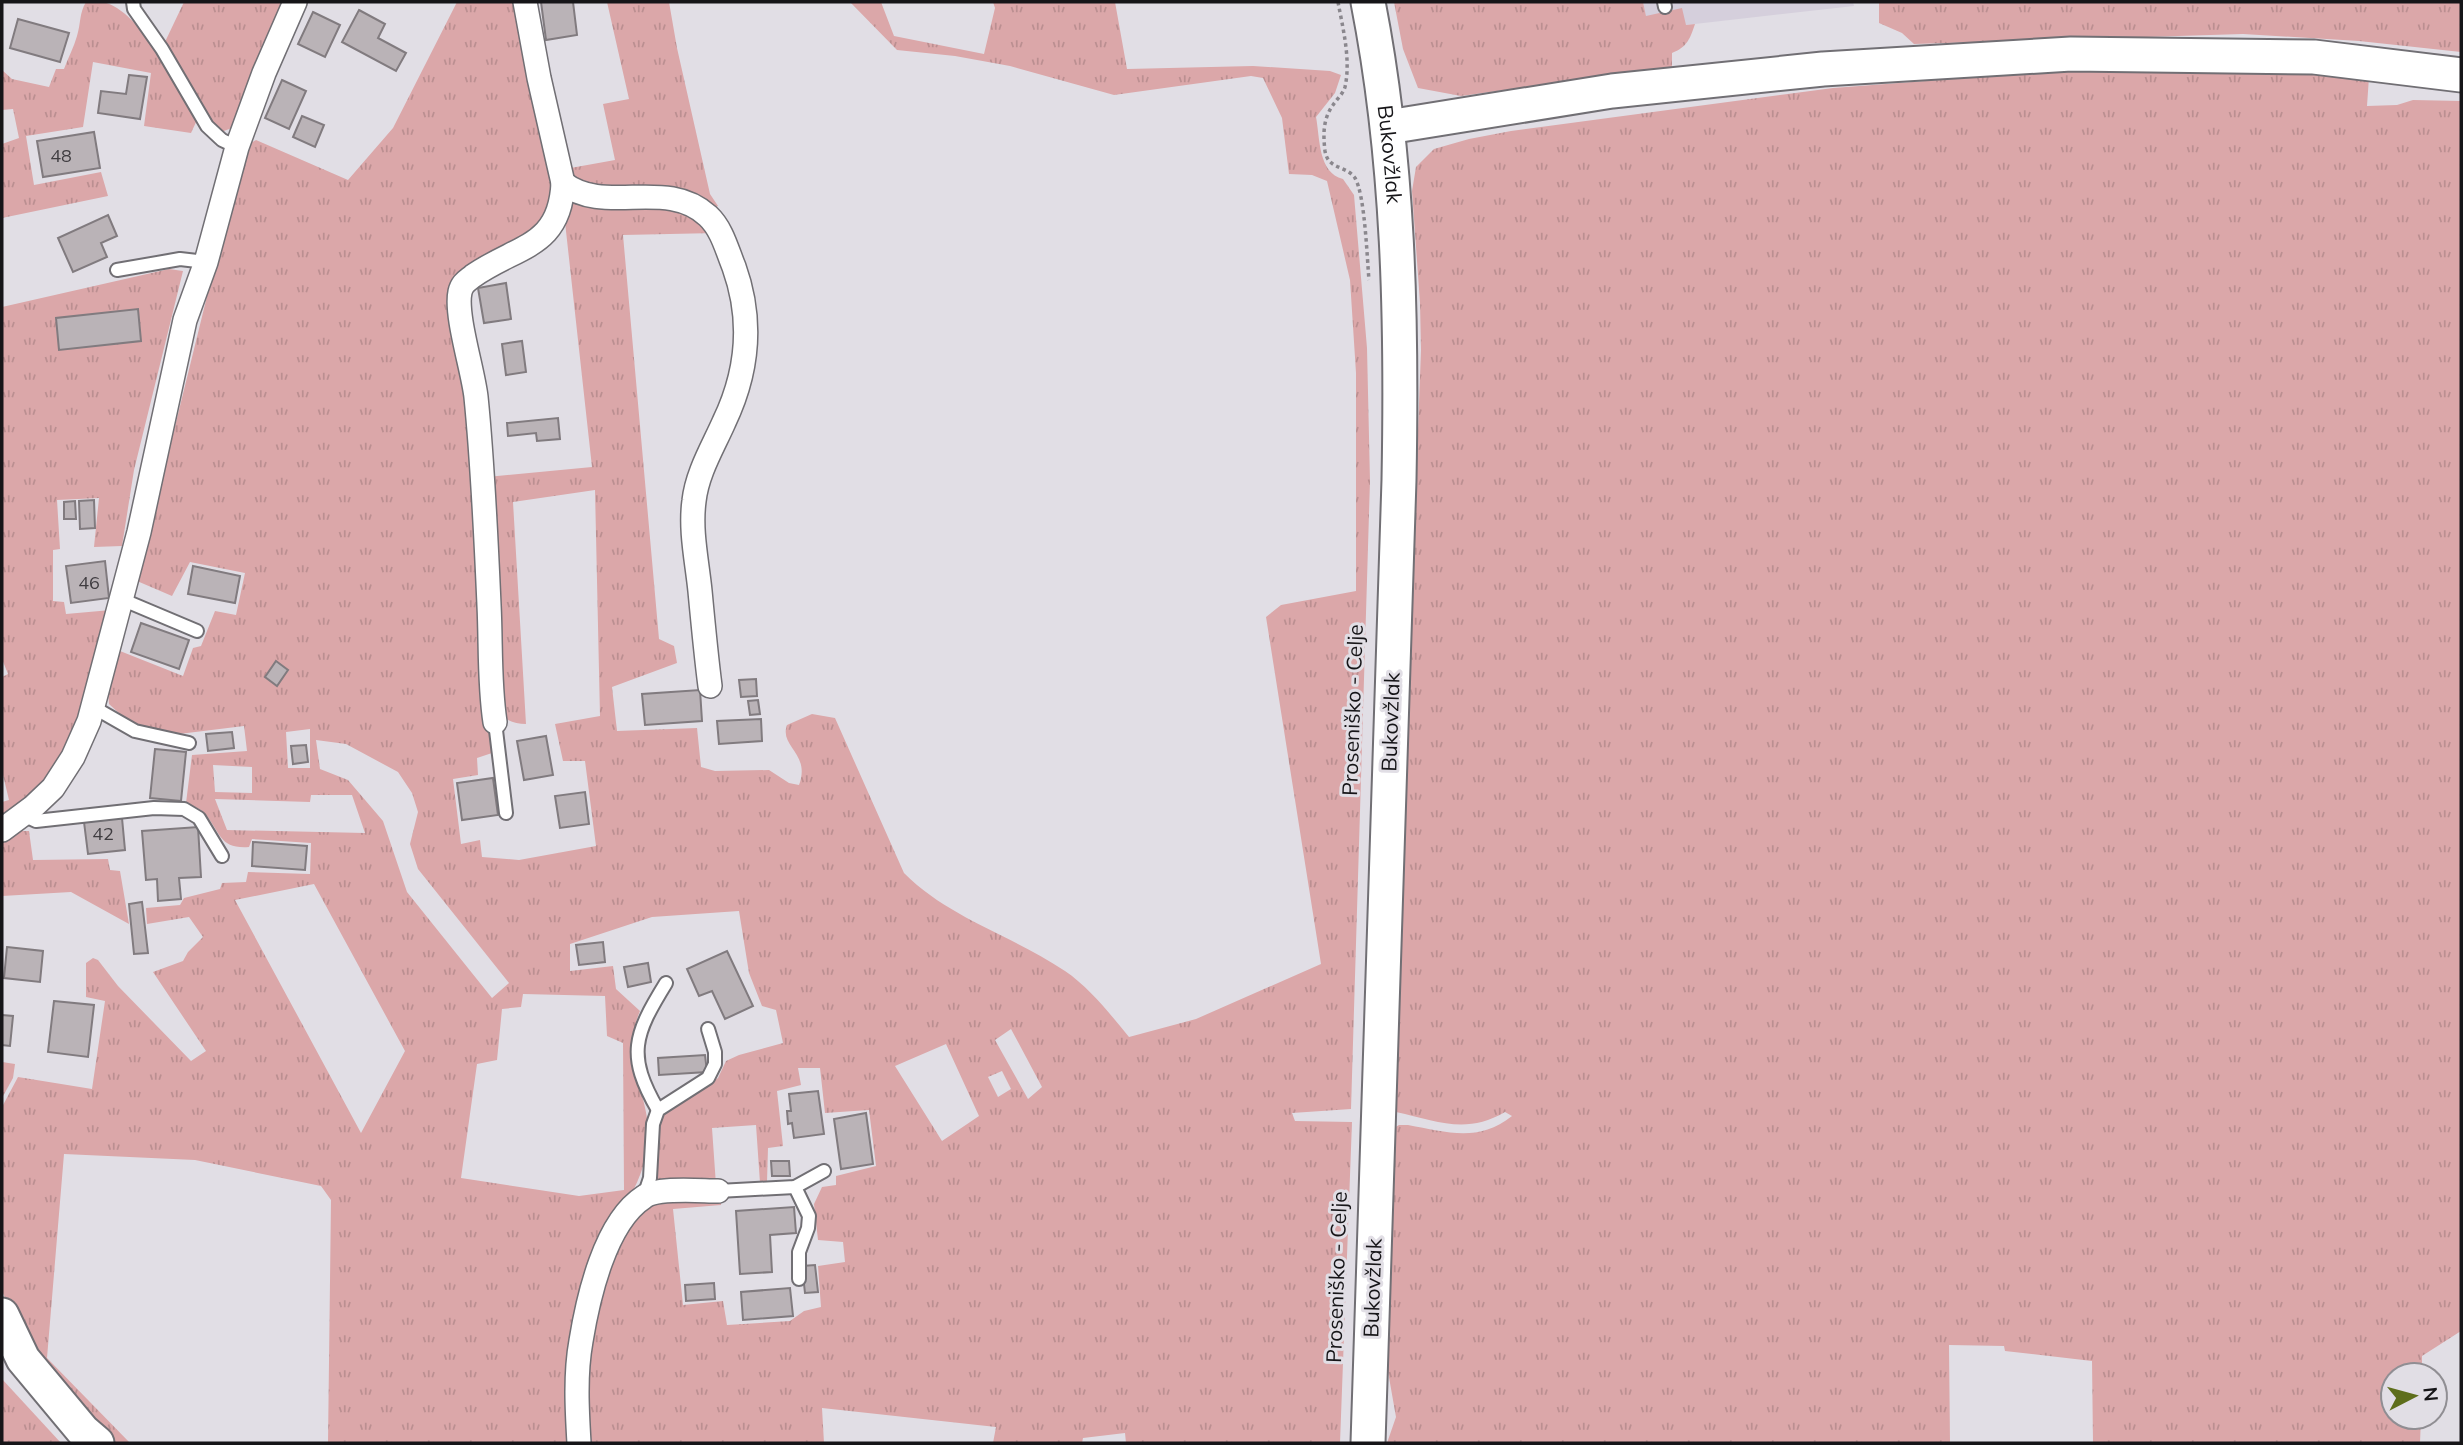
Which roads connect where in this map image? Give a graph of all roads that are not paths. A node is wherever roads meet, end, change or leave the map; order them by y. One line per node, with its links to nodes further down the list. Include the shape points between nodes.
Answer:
1 (133, 2): 7 (lane, via 206,126)
2 (295, 2): 7 (street)
3 (525, 2): 8 (street)
4 (1368, 2): 6 (main road, Bukovžlak)
5 (2461, 75): 6 (main road, via 2314,57 2071,54 1823,68 1612,92)
6 (1388, 127): 32 (main road, Bukovžlak, via 1400,284 1400,453)
7 (237, 147): 9 (street)
8 (562, 183): 13 (street, via 588,197 669,197 699,208 719,231 736,273 744,309 744,366 694,500 694,542); 15 (street, via 558,215 548,231 473,276 460,294 480,449)
9 (205, 262): 10 (lane, via 180,259); 11 (street, via 186,320)
10 (117, 270)
11 (121, 599): 12 (lane); 14 (street)
12 (197, 631)
13 (710, 686)
14 (93, 706): 16 (lane, via 135,731); 18 (street, via 73,758 53,788)
15 (495, 722): 17 (lane)
16 (189, 743)
17 (506, 813)
18 (23, 815): 19 (street); 20 (lane, via 36,821 184,809 199,818)
19 (2, 830)
20 (222, 856)
21 (666, 983): 23 (lane, via 638,1038 640,1072)
22 (708, 1029): 23 (lane, via 715,1064 708,1078)
23 (658, 1110): 27 (lane)
24 (824, 1171): 25 (lane)
25 (795, 1187): 26 (lane); 28 (lane, via 809,1216 799,1252)
26 (718, 1191): 27 (street)
27 (644, 1196): 31 (street, via 617,1227 597,1270 581,1342)
28 (799, 1279)
29 (2, 1315): 30 (main road, via 23,1359)
30 (97, 1443)
31 (579, 1443)
32 (1368, 1443)

